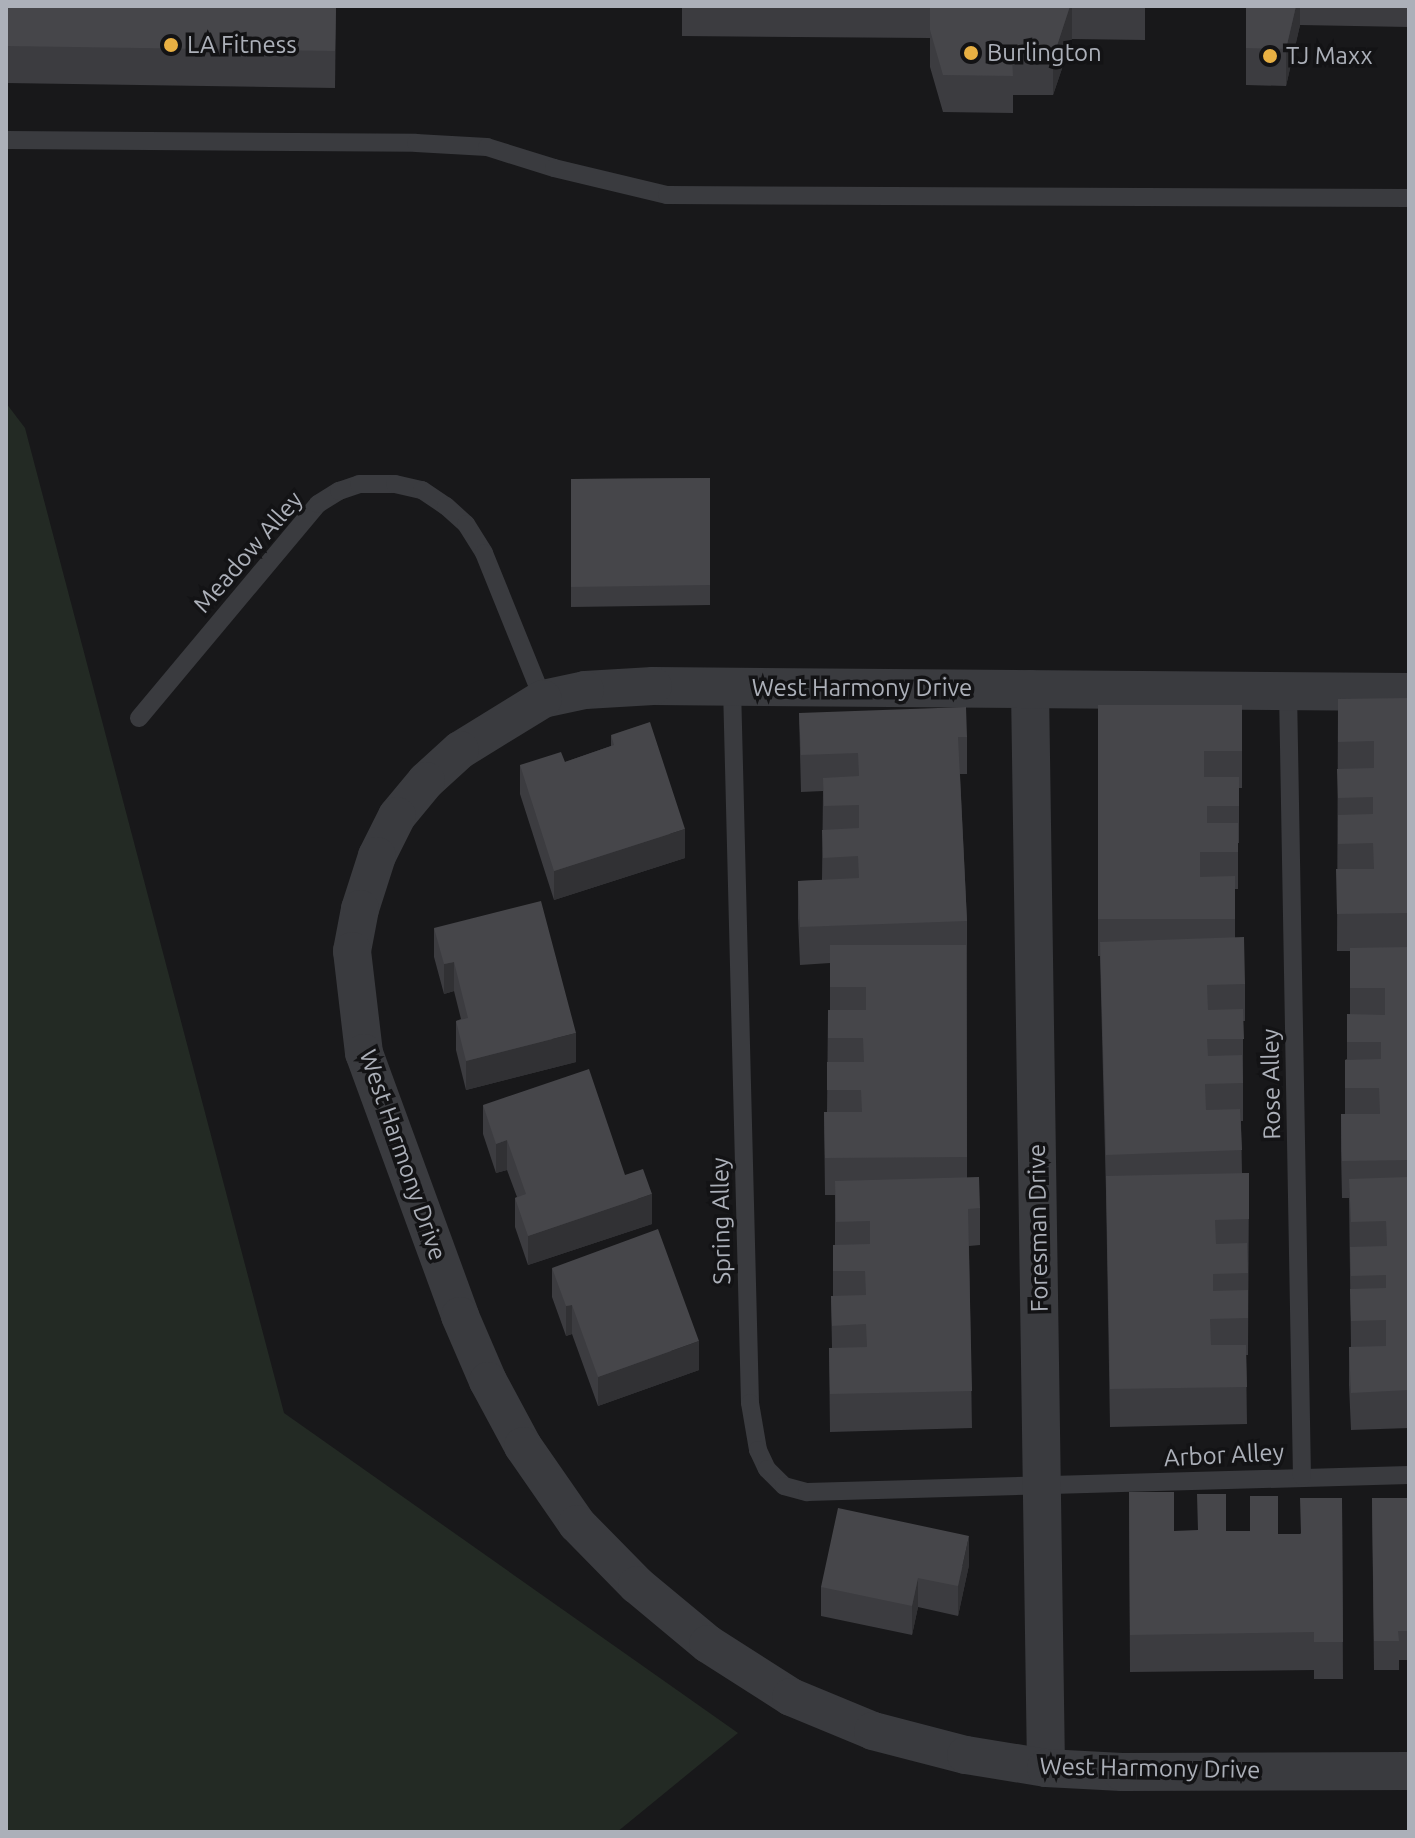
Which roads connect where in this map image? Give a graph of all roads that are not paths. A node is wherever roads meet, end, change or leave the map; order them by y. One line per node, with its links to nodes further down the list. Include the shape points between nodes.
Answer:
1 (6, 140): 2 (lane, via 487,147 667,195)
2 (1409, 198)
3 (732, 687): 4 (street, West Harmony Drive); 7 (street, West Harmony Drive, via 585,690); 11 (lane, Spring Alley, via 750,1403 758,1450 784,1486 807,1492)
4 (1030, 689): 5 (street, West Harmony Drive); 11 (street, Foresman Drive)
5 (1288, 691): 6 (street, West Harmony Drive); 10 (lane, Rose Alley)
6 (1409, 692)
7 (543, 699): 8 (lane, Meadow Alley, via 484,553 466,524 422,490 359,484 318,504); 12 (street, West Harmony Drive, via 460,750 397,816 377,856 352,951 364,1053 488,1381 523,1446 577,1524 637,1585 708,1644 791,1697 873,1731 966,1755)
8 (139, 718)
9 (1409, 1475): 10 (lane, Arbor Alley)
10 (1302, 1476): 11 (lane, Arbor Alley)
11 (1042, 1487): 12 (street, Foresman Drive)
12 (1046, 1768): 13 (street, West Harmony Drive)
13 (1409, 1771)

